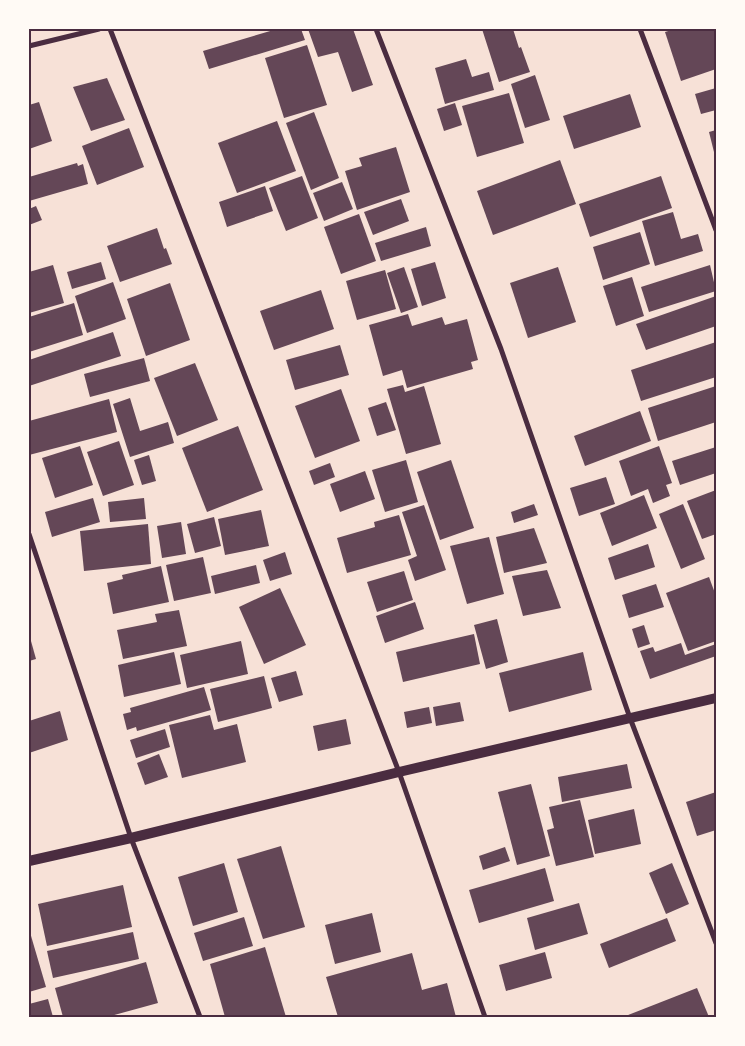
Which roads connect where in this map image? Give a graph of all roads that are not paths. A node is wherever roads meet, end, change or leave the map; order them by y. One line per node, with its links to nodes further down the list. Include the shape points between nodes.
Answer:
1 (99, 29): 5 (street)
2 (110, 29): 10 (street)
3 (376, 29): 9 (street, via 501,349)
4 (640, 29): 6 (street)
5 (29, 46)
6 (716, 230)
7 (29, 534): 11 (street)
8 (716, 698): 9 (main road)
9 (630, 718): 10 (main road); 13 (street)
10 (399, 772): 11 (main road); 15 (street)
11 (131, 838): 12 (main road); 14 (street)
12 (29, 861)
13 (716, 943)
14 (200, 1017)
15 (486, 1017)

